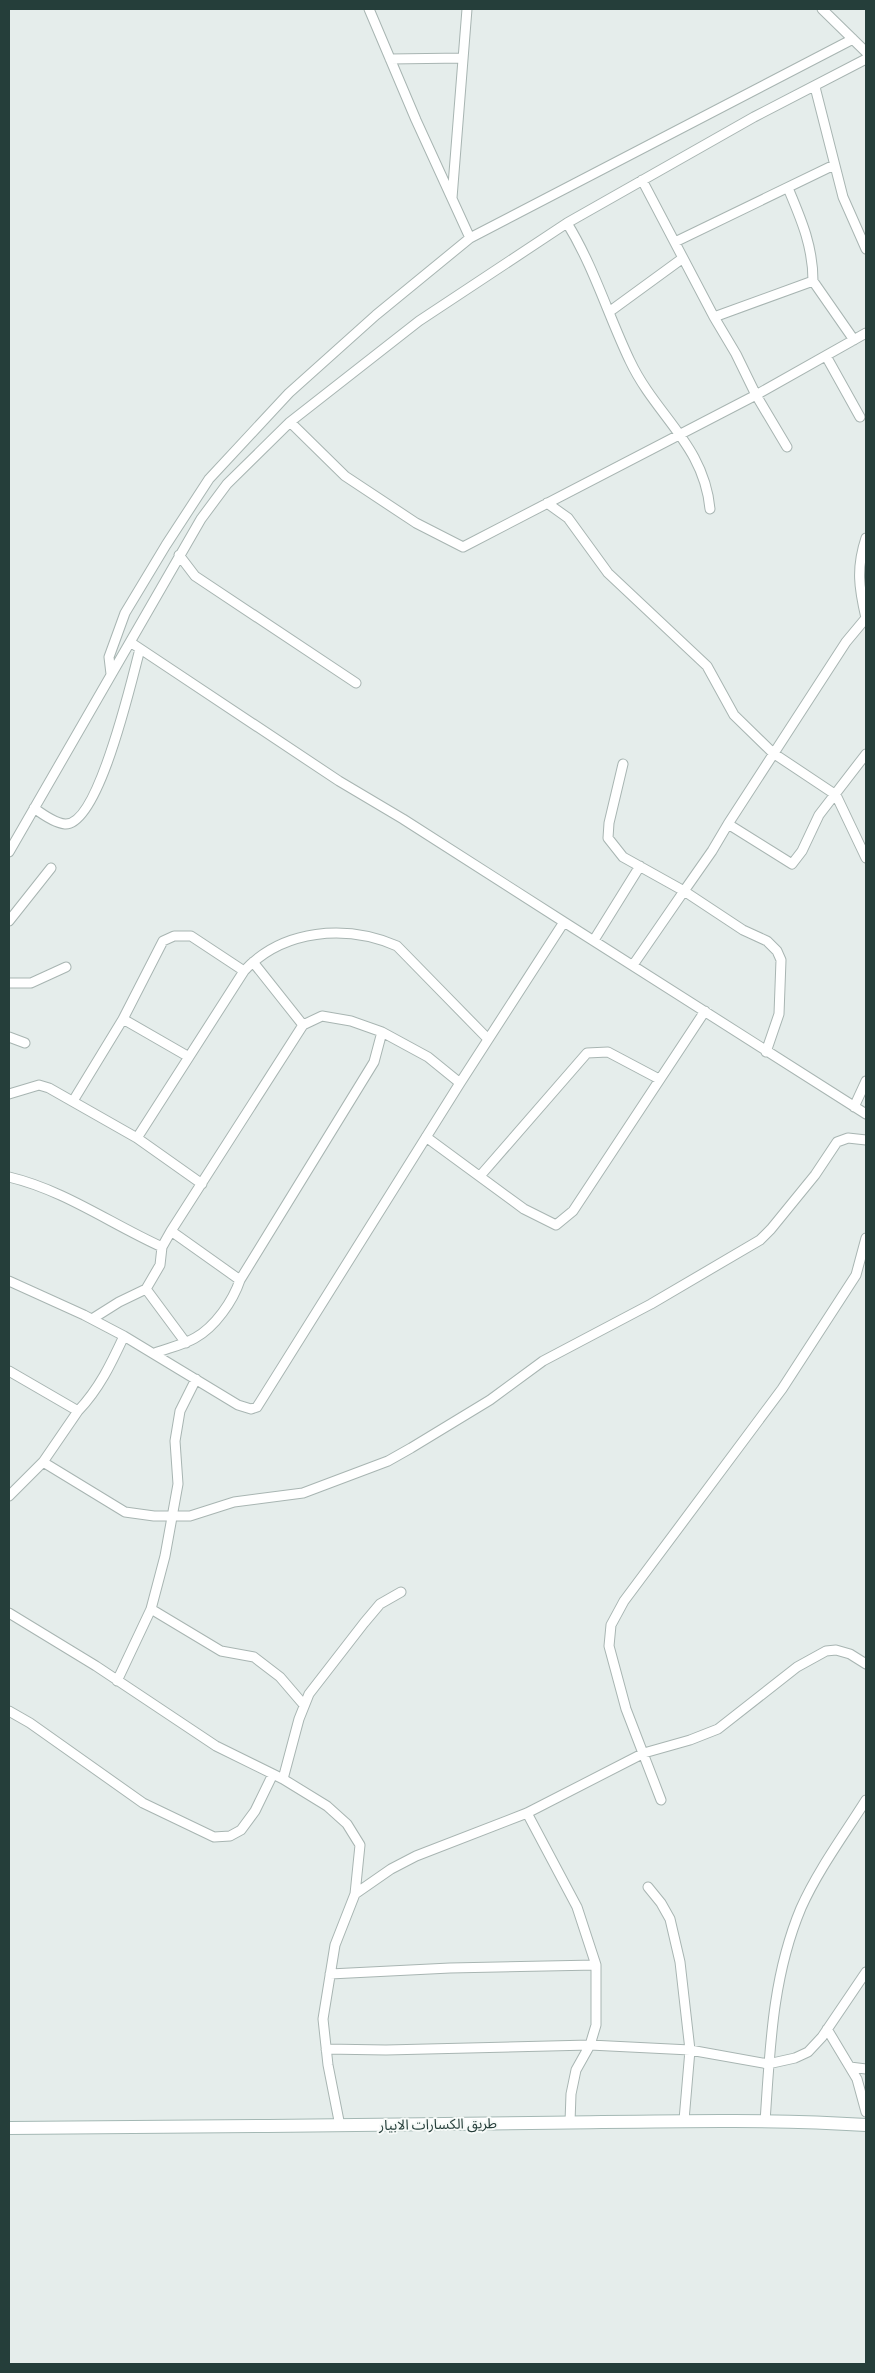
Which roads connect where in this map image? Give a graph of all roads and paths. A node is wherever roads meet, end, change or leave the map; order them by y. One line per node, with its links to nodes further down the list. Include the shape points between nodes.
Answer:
1 (369, 9): 7 (street)
2 (467, 9): 6 (street)
3 (822, 9): 4 (street)
4 (853, 39): 5 (street); 15 (street)
5 (866, 52)
6 (463, 58): 7 (street); 13 (street)
7 (390, 59): 13 (street)
8 (866, 60): 9 (street)
9 (815, 87): 10 (street); 11 (street)
10 (834, 166): 12 (street); 17 (street, via 842,197)
11 (642, 180): 14 (street); 16 (street)
12 (788, 188): 16 (street); 19 (street, via 808,236 813,258)
13 (452, 199): 15 (street)
14 (567, 223): 20 (street, via 591,266); 27 (street, via 419,321)
15 (470, 238): 37 (street, via 289,392 209,479 124,613 109,657)
16 (675, 242): 18 (street)
17 (866, 250)
18 (684, 258): 20 (street); 21 (street)
19 (813, 281): 21 (street); 23 (street)
20 (609, 312): 28 (street, via 651,397)
21 (714, 318): 25 (street)
22 (866, 333): 23 (street)
23 (854, 340): 24 (street)
24 (826, 356): 25 (street); 26 (street)
25 (756, 395): 28 (street); 29 (street)
26 (860, 417)
27 (290, 422): 30 (street, via 345,476 416,523 463,547); 33 (street, via 227,484)
28 (680, 434): 30 (street); 31 (street, via 702,472)
29 (787, 447)
30 (547, 503): 39 (street, via 568,518 608,573 707,666 734,715)
31 (710, 509)
32 (866, 538): 34 (street, via 859,584)
33 (179, 555): 35 (street); 38 (street, via 195,576)
34 (866, 618): 39 (street, via 846,642)
35 (130, 642): 36 (street); 37 (street)
36 (140, 649): 43 (street, via 101,782 88,807 79,819 66,824); 51 (street, via 339,781)
37 (111, 674): 43 (street)
38 (356, 683)
39 (773, 752): 42 (street); 44 (street)
40 (866, 754): 42 (street)
41 (623, 764): 47 (street, via 608,838 623,857)
42 (836, 795): 44 (street, via 819,815 792,864); 46 (street)
43 (34, 808): 45 (street)
44 (728, 824): 49 (street)
45 (9, 852)
46 (866, 858)
47 (640, 866): 49 (street); 52 (street)
48 (51, 868): 50 (street)
49 (684, 890): 54 (street); 65 (street, via 777,951 781,960 779,1014)
50 (9, 921)
51 (564, 922): 52 (street); 63 (street)
52 (594, 940): 54 (street)
53 (253, 962): 56 (street); 60 (street); 63 (street, via 279,944 319,934 357,934 380,939 397,946 410,958)
54 (634, 965): 58 (street)
55 (66, 967): 57 (street, via 31,983)
56 (244, 971): 59 (street, via 191,936 174,936 163,941); 66 (street)
57 (9, 983)
58 (705, 1011): 65 (street); 67 (street)
59 (124, 1020): 66 (street); 71 (street)
60 (303, 1025): 61 (street, via 322,1016 351,1021); 79 (street)
61 (382, 1032): 69 (street, via 428,1056); 83 (street, via 374,1062)
62 (9, 1037): 64 (street)
63 (488, 1039): 69 (street)
64 (25, 1043)
65 (766, 1052): 72 (street)
66 (189, 1057): 75 (street)
67 (659, 1079): 77 (street, via 608,1052 587,1052); 77 (street, via 574,1212 556,1225 524,1209)
68 (866, 1081): 72 (street)
69 (460, 1083): 74 (street)
70 (9, 1094): 71 (street, via 39,1085)
71 (72, 1101): 75 (street)
72 (854, 1107): 73 (street)
73 (866, 1114)
74 (426, 1137): 77 (street); 91 (street, via 257,1406 251,1409 238,1405)
75 (137, 1138): 79 (street)
76 (866, 1140): 95 (street, via 848,1138 838,1142 815,1176 760,1240 651,1304 543,1361 490,1400 388,1461 303,1493 234,1502 190,1516)
77 (480, 1176)
78 (9, 1177): 82 (street, via 42,1186)
79 (202, 1184): 80 (street)
80 (171, 1231): 82 (street); 83 (street)
81 (866, 1238): 103 (street, via 856,1275 782,1389 624,1601 611,1625 609,1646 626,1709)
82 (162, 1247): 85 (street, via 160,1265)
83 (240, 1280): 88 (street, via 236,1293 222,1312 206,1330)
84 (9, 1281): 86 (street)
85 (146, 1289): 86 (street); 88 (street)
86 (92, 1319): 87 (street)
87 (124, 1336): 89 (street); 92 (street, via 108,1372)
88 (186, 1343): 89 (street)
89 (155, 1353): 91 (street)
90 (9, 1371): 92 (street)
91 (196, 1379): 95 (street, via 180,1411 175,1441 178,1484)
92 (78, 1411): 93 (street)
93 (43, 1462): 94 (street); 95 (street, via 125,1512)
94 (9, 1496)
95 (172, 1517): 97 (street, via 166,1556)
96 (401, 1592): 101 (street, via 380,1604 364,1622 308,1694)
97 (151, 1608): 100 (street); 101 (street, via 221,1651 254,1657 280,1677)
98 (9, 1613): 100 (street)
99 (866, 1664): 103 (street, via 850,1654 826,1651 797,1667 718,1729)
100 (117, 1680): 104 (street, via 216,1746)
101 (304, 1705): 105 (street)
102 (9, 1711): 104 (street, via 143,1803 214,1836 230,1836 241,1830 255,1811)
103 (644, 1753): 106 (street); 108 (street)
104 (273, 1774): 105 (street)
105 (283, 1780): 110 (street, via 327,1806 347,1824 360,1845)
106 (661, 1800)
107 (866, 1800): 118 (street, via 802,1906 791,1935 775,1996)
108 (527, 1813): 110 (street, via 416,1856); 111 (street, via 577,1907)
109 (648, 1887): 117 (street, via 670,1919 677,1944)
110 (356, 1894): 113 (street, via 335,1945)
111 (596, 1966): 113 (street); 115 (street, via 596,2025)
112 (866, 1972): 114 (street)
113 (330, 1974): 116 (street, via 323,2019)
114 (827, 2029): 118 (street, via 808,2052); 119 (street)
115 (590, 2045): 116 (street); 117 (street); 123 (street, via 576,2070)
116 (326, 2049): 126 (street)
117 (690, 2050): 118 (street); 122 (street)
118 (768, 2064): 124 (street)
119 (850, 2067): 120 (street); 121 (street, via 861,2090)
120 (866, 2069)
121 (866, 2112)
122 (684, 2120): 123 (street, طريق الكسارات الابيار); 124 (street, طريق الكسارات الابيار)
123 (570, 2122): 126 (street, طريق الكسارات الابيار)
124 (764, 2122): 125 (street, طريق الكسارات الابيار)
125 (866, 2125)
126 (340, 2126): 127 (street, طريق الكسارات الابيار)
127 (9, 2128)

